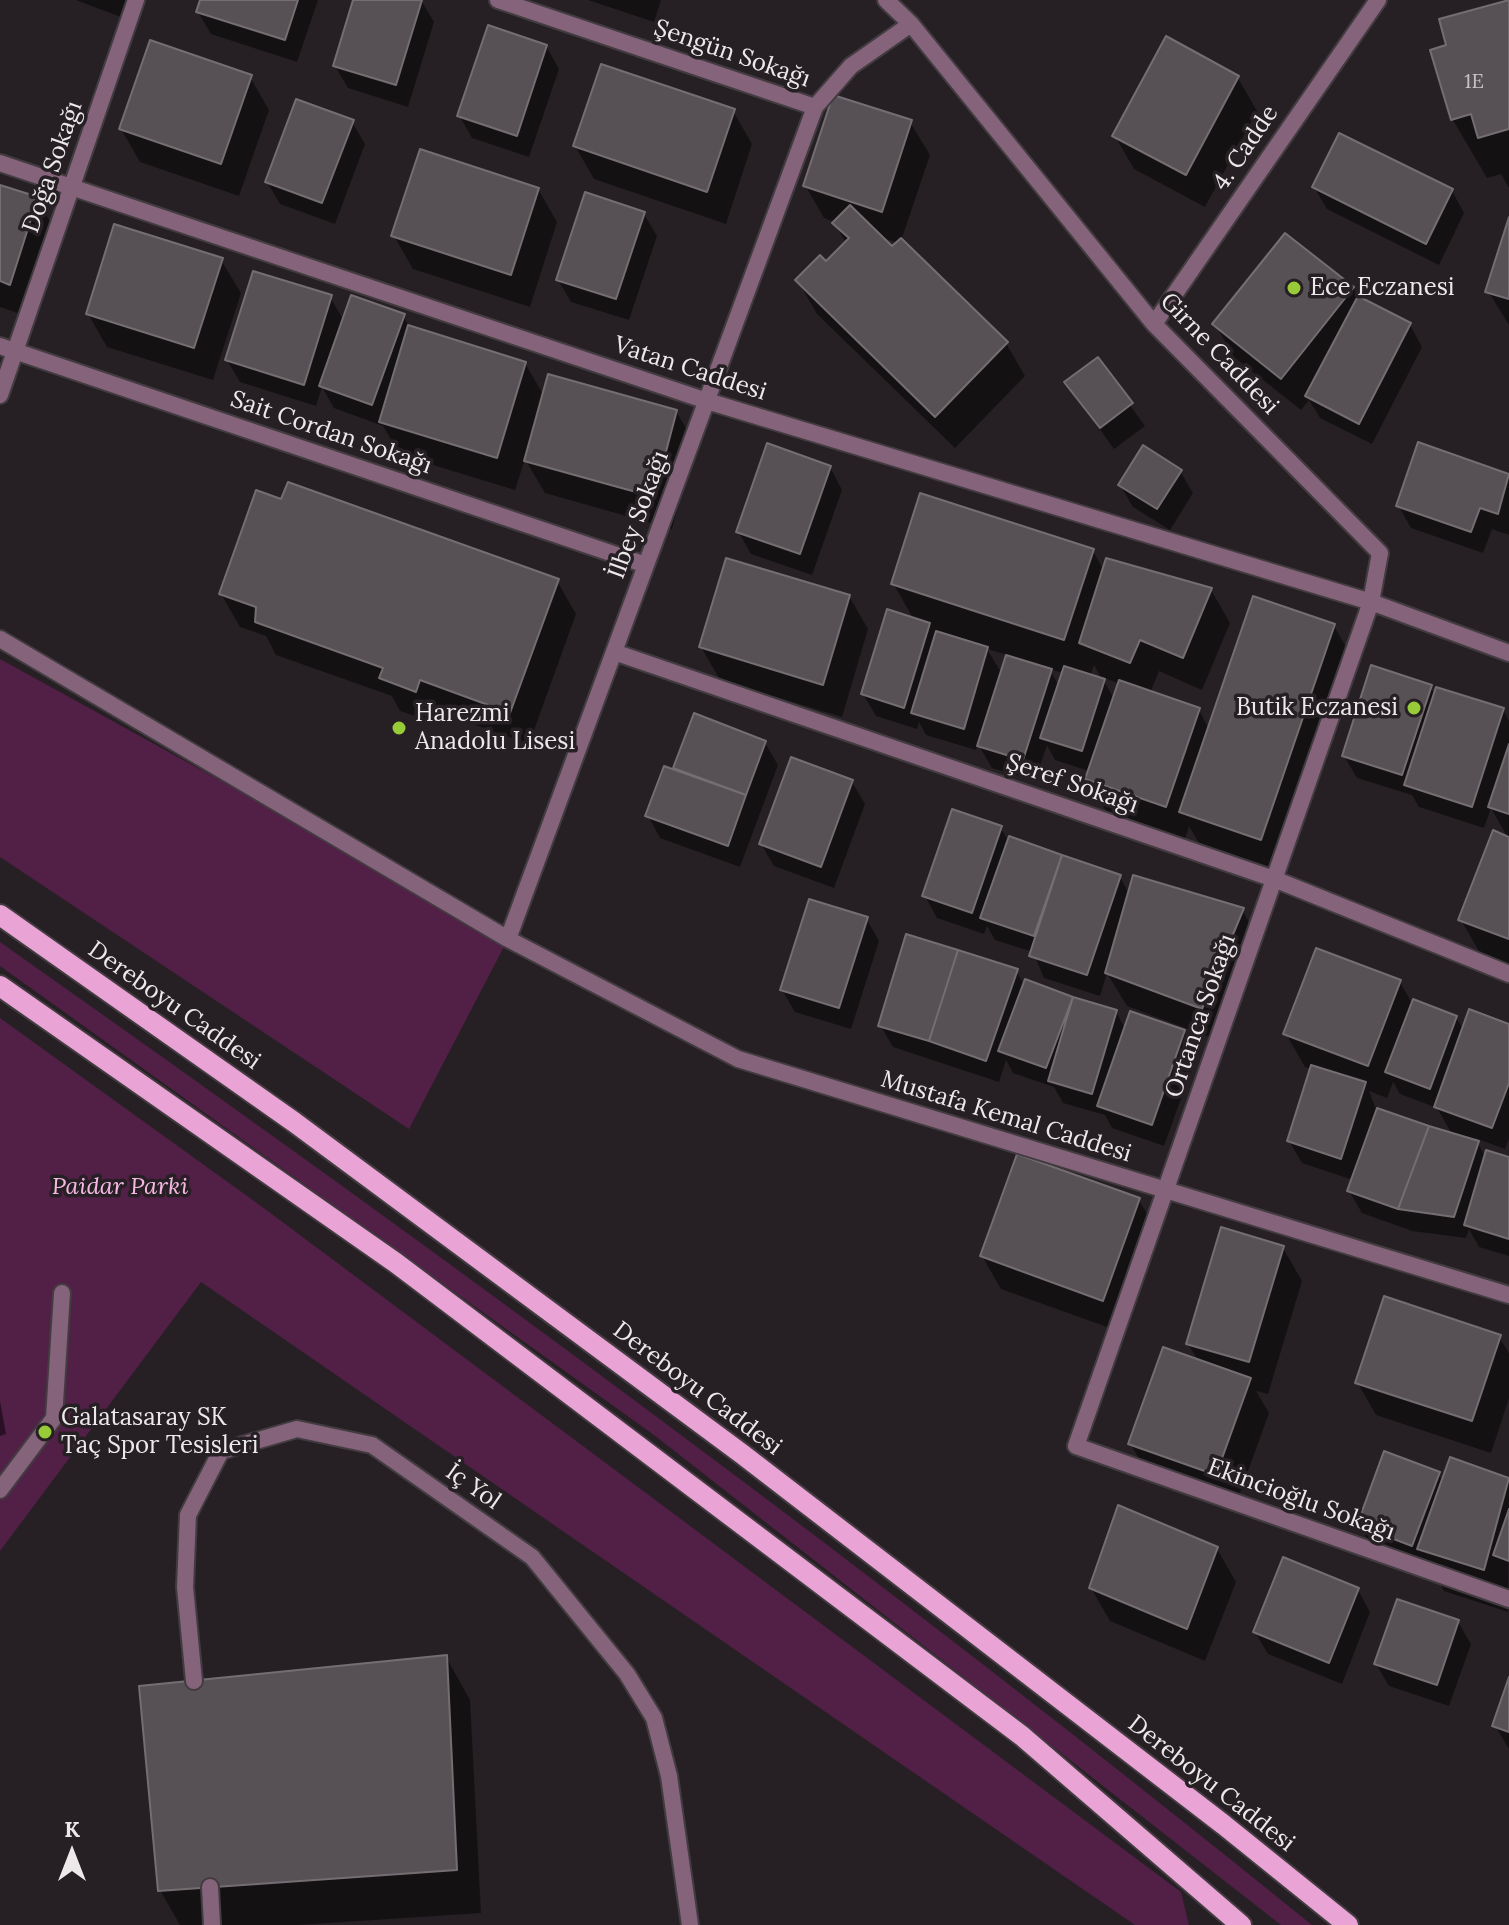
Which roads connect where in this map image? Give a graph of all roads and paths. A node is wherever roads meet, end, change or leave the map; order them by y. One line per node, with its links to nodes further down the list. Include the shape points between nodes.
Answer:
1 (136, 0): 8 (street, Doğa Sokağı)
2 (498, 0): 6 (street, Şengün Sokağı)
3 (886, 0): 5 (street, Girne Caddesi)
4 (1378, 0): 9 (street, 4. Cadde)
5 (911, 24): 6 (street, via 851,66); 9 (street, Girne Caddesi)
6 (815, 107): 12 (street, İlbey Sokağı)
7 (0, 163): 8 (street, Vatan Caddesi)
8 (72, 187): 10 (street, Doğa Sokağı); 12 (street, Vatan Caddesi)
9 (1154, 324): 14 (street, Girne Caddesi, via 1380,553)
10 (8, 349): 11 (street, Doğa Sokağı); 13 (street, Sait Cordan Sokağı)
11 (0, 395)
12 (707, 401): 13 (street, İlbey Sokağı); 14 (street, Vatan Caddesi)
13 (646, 565): 16 (street, İlbey Sokağı)
14 (1371, 602): 17 (street); 18 (street, Ortanca Sokağı)
15 (0, 639): 20 (street, Mustafa Kemal Caddesi)
16 (614, 652): 18 (street, Şeref Sokağı); 20 (street, İlbey Sokağı)
17 (1509, 653)
18 (1274, 879): 21 (street, Şeref Sokağı); 23 (street, Ortanca Sokağı)
19 (0, 915): 34 (main road, Dereboyu Caddesi, via 294,1122 729,1445)
20 (508, 939): 23 (street, Mustafa Kemal Caddesi, via 738,1059)
21 (1509, 974)
22 (0, 986): 33 (main road, via 396,1263 997,1717)
23 (1165, 1192): 25 (street, Mustafa Kemal Caddesi); 26 (street, Ortanca Sokağı)
24 (62, 1293): 27 (street, via 54,1418)
25 (1509, 1295)
26 (1076, 1446): 28 (street, Ekincioğlu Sokağı)
27 (0, 1490)
28 (1509, 1599)
29 (194, 1681): 32 (street, İç Yol, via 185,1587 188,1515 221,1451 297,1429 372,1445 532,1557 627,1674 654,1718)
30 (210, 1887): 31 (street)
31 (212, 1925)
32 (690, 1925)
33 (1241, 1925)
34 (1348, 1925)

